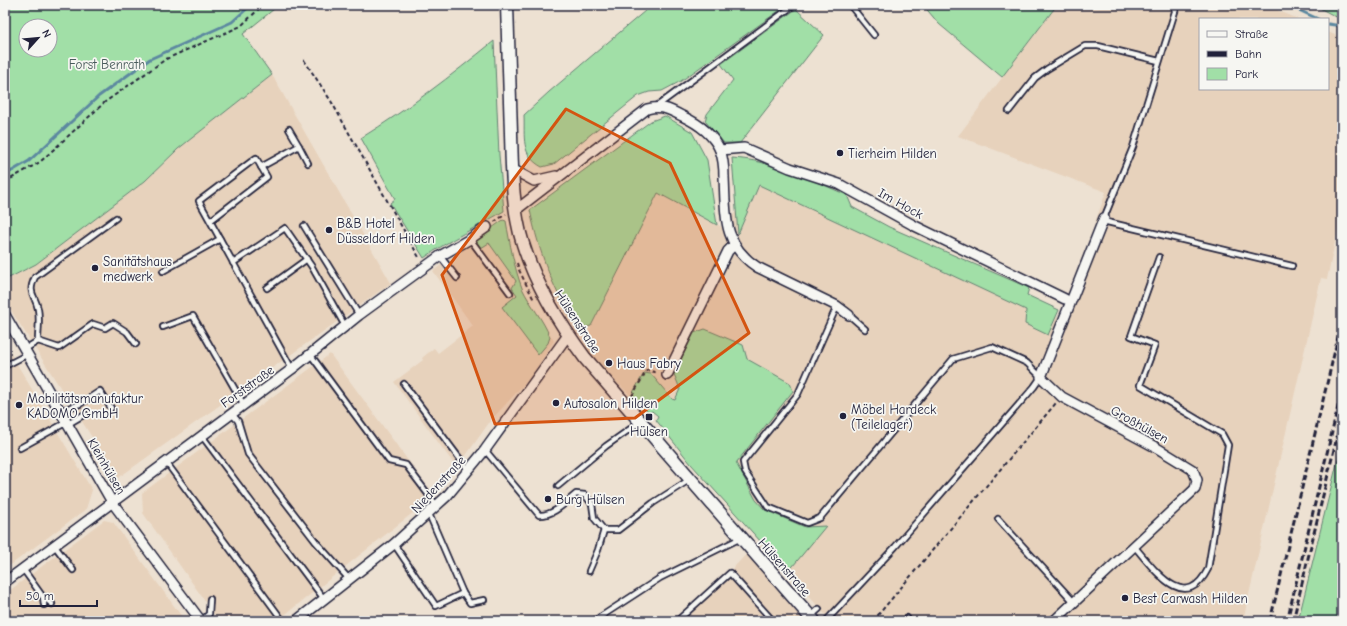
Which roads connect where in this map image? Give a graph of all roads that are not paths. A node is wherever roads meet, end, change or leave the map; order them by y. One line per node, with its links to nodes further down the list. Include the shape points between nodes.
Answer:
1 (507, 5): 14 (main road, Hülsenstraße)
2 (794, 5): 7 (lane)
3 (850, 5): 5 (lane)
4 (1177, 5): 6 (lane)
5 (874, 35)
6 (1159, 61): 8 (lane, via 1098,46 1085,46 1041,73 1029,84); 18 (lane, via 1133,147)
7 (657, 106): 11 (street, via 695,122 708,133); 15 (street, via 647,109)
8 (1009, 111)
9 (289, 129): 10 (lane)
10 (299, 146): 12 (lane); 13 (lane)
11 (720, 150): 24 (street, via 724,168 728,234); 34 (street, Im Hock, via 744,148 790,168 839,184 916,226)
12 (308, 163)
13 (261, 167): 19 (lane, via 267,177); 19 (lane, via 256,158 199,201)
14 (512, 169): 15 (street, via 534,181); 16 (main road, Hülsenstraße)
15 (563, 173): 16 (street)
16 (511, 212): 42 (main road, Hülsenstraße, via 536,280)
17 (116, 218): 43 (lane, via 35,277 31,295 38,309)
18 (1103, 219): 29 (lane); 50 (street)
19 (210, 221): 22 (lane)
20 (304, 226): 37 (lane)
21 (487, 227): 23 (street, Forststraße)
22 (220, 239): 28 (lane); 30 (lane)
23 (470, 239): 25 (street, Forststraße); 33 (lane)
24 (734, 245): 35 (street, via 745,259 757,267); 49 (street, via 728,251)
25 (440, 256): 31 (lane); 37 (street, Forststraße)
26 (1159, 257): 74 (lane, via 1131,336 1155,345 1140,385 1222,434 1228,445 1208,569 1202,580 1185,590 1170,585)
27 (306, 259): 28 (lane, via 285,228); 32 (lane); 40 (lane)
28 (233, 263): 48 (lane)
29 (1292, 266)
30 (163, 270)
31 (457, 278)
32 (267, 288)
33 (510, 293)
34 (1065, 299)
35 (837, 306): 38 (street); 50 (lane, via 798,394 743,462 745,472 768,507 807,523 820,518 953,359 992,347 1027,363)
36 (5, 315): 45 (street, Kleinhülsen)
37 (359, 315): 40 (street, Forststraße)
38 (849, 315): 41 (lane)
39 (163, 326): 52 (lane, via 193,316)
40 (345, 326): 46 (street, Forststraße)
41 (865, 329)
42 (568, 335): 57 (main road, Hülsenstraße); 61 (street, Niedenstraße)
43 (38, 341): 44 (lane, via 59,348 93,324 105,328 113,323 127,332); 45 (lane)
44 (136, 344)
45 (26, 351): 47 (lane); 54 (street, Kleinhülsen)
46 (310, 354): 48 (street, Forststraße); 67 (lane, via 389,461 406,465)
47 (5, 366)
48 (292, 369): 52 (street, Forststraße)
49 (667, 375)
50 (1041, 377): 74 (street, Großhülsen, via 1068,403 1193,470 1197,480 1195,489); 95 (lane, via 895,547)
51 (404, 384): 63 (lane)
52 (244, 405): 56 (street, Forststraße)
53 (111, 408): 54 (lane, via 100,391 80,404)
54 (60, 411): 58 (street, Kleinhülsen)
55 (85, 414): 58 (lane)
56 (232, 414): 59 (street, Forststraße); 78 (lane, via 238,421 248,454 316,542)
57 (640, 422): 64 (main road, Hülsenstraße); 65 (lane)
58 (67, 423): 60 (lane); 66 (street, Kleinhülsen)
59 (202, 436): 62 (street, Forststraße); 83 (lane)
60 (20, 448)
61 (485, 450): 63 (street, Niedenstraße); 70 (lane, via 539,515 552,513 576,494 585,495 592,504 594,518)
62 (166, 462): 66 (street, Forststraße); 90 (lane)
63 (469, 471): 67 (street, Niedenstraße)
64 (691, 479): 70 (lane, via 653,503 618,530); 71 (main road, Hülsenstraße)
65 (558, 486)
66 (112, 502): 73 (street, Forststraße); 89 (street, Kleinhülsen)
67 (438, 506): 68 (street, Niedenstraße)
68 (429, 514): 72 (street, Niedenstraße); 80 (lane)
69 (998, 518): 85 (lane)
70 (604, 530): 77 (lane)
71 (742, 538): 88 (main road, Hülsenstraße); 92 (lane, via 660,578)
72 (394, 544): 78 (street, Niedenstraße); 80 (lane, via 436,606)
73 (54, 545): 75 (street, Forststraße); 76 (lane)
74 (1134, 546): 85 (street, Großhülsen)
75 (22, 569): 79 (street, Forststraße); 81 (lane)
76 (73, 570)
77 (589, 571)
78 (349, 579): 83 (street, Niedenstraße)
79 (5, 582)
80 (463, 593): 84 (lane, via 470,603)
81 (43, 597): 86 (lane); 87 (lane)
82 (210, 599): 89 (lane, via 209,614)
83 (324, 599): 91 (street, Niedenstraße)
84 (484, 600)
85 (1074, 602): 96 (street, Großhülsen)
86 (52, 604)
87 (44, 605)
88 (814, 616)
89 (201, 621)
90 (283, 621)
91 (296, 621)
92 (594, 621)
93 (677, 621): 94 (lane, via 730,573)
94 (773, 621)
95 (826, 621)
96 (1054, 621)

